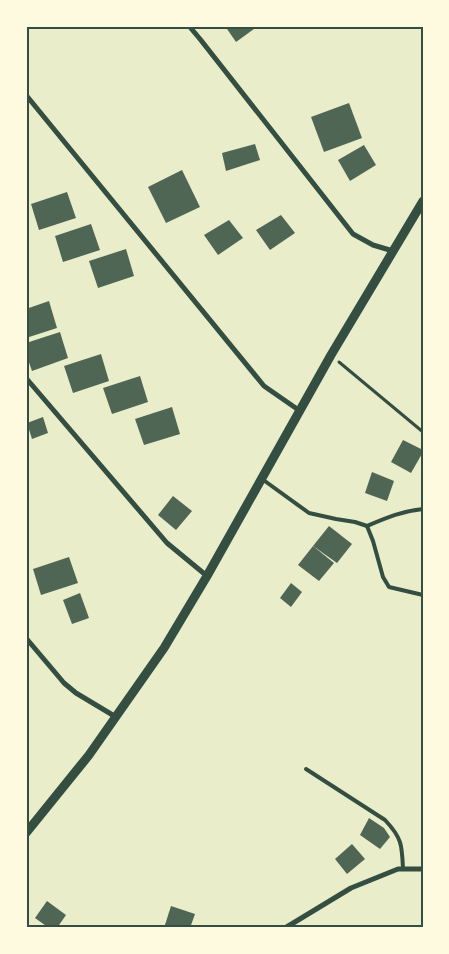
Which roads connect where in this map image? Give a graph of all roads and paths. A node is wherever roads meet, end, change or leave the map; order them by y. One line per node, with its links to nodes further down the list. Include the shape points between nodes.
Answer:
1 (189, 26): 4 (street, via 353,234 372,245)
2 (26, 96): 7 (street, via 264,386)
3 (423, 201): 4 (street)
4 (393, 251): 5 (street)
5 (331, 355): 7 (street); 8 (path)
6 (26, 378): 12 (street, via 167,544)
7 (300, 411): 9 (street)
8 (423, 432)
9 (262, 480): 11 (lane, via 309,513); 12 (street)
10 (423, 509): 11 (lane, via 407,510)
11 (367, 526): 13 (lane, via 389,587)
12 (207, 576): 15 (street, via 164,648)
13 (423, 595)
14 (26, 638): 15 (street, via 64,683)
15 (116, 717): 17 (street)
16 (306, 769): 18 (lane, via 385,820 396,831 402,847)
17 (26, 833)
18 (403, 869): 19 (street); 20 (street, via 351,888)
19 (423, 869)
20 (285, 928)

